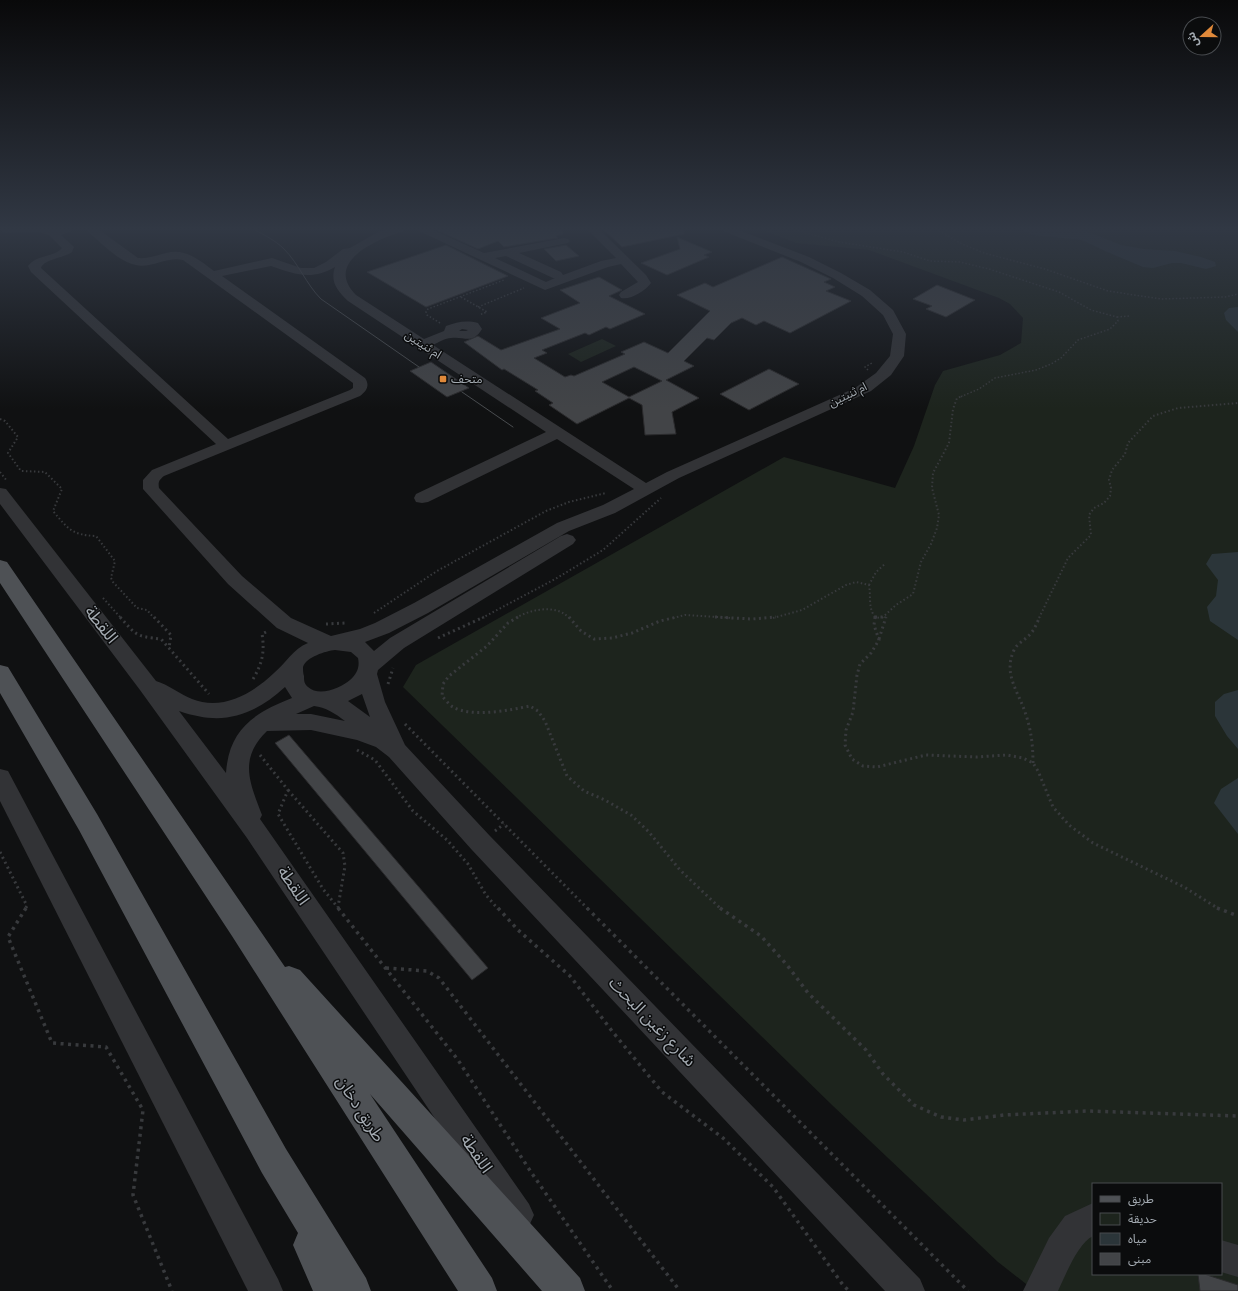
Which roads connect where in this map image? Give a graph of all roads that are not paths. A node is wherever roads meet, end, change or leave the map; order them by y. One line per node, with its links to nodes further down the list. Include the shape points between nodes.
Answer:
1 (56, 289): 12 (street)
2 (232, 289): 12 (street, via 360,381 362,385 355,393)
3 (343, 289): 10 (street, ام ثنيتين, via 352,298)
4 (637, 289): 7 (street)
5 (648, 289): 8 (street, via 650,292)
6 (861, 289): 14 (street, ام ثنيتين, via 881,304 892,316 898,328 898,355 880,378 860,391 680,472)
7 (625, 295)
8 (646, 299)
9 (454, 329): 10 (street)
10 (422, 345): 11 (street, ام ثنيتين)
11 (558, 432): 14 (street, ام ثنيتين); 15 (street)
12 (226, 445): 18 (street, via 158,473 149,483 151,489 235,580)
13 (5, 489): 23 (street, اللقطة)
14 (646, 490): 17 (street, ام ثنيتين, via 608,501 573,537 544,546)
15 (422, 498)
16 (0, 567): 29 (main road)
17 (488, 579): 19 (street, ام ثنيتين, via 382,628); 21 (street, ام ثنيتين, via 397,643)
18 (284, 623): 19 (street, via 308,635); 20 (street)
19 (333, 642): 20 (street, via 307,651); 21 (street, via 350,644 361,649 367,656)
20 (296, 663): 23 (street, via 259,696 235,708 223,710 204,711 189,708); 24 (street, via 291,678 294,687 302,694)
21 (368, 671): 24 (street, via 360,684 350,691); 26 (street, شارع زغين البحث, via 371,696)
22 (0, 673): 30 (main road, via 88,822)
23 (147, 684): 28 (street, اللقطة)
24 (319, 699): 25 (street, via 290,707); 26 (street, شارع زغين البحث, via 345,709)
25 (253, 731): 26 (street, via 311,722 358,732); 28 (street, via 237,761 237,776)
26 (391, 746): 39 (street, شارع زغين البحث)
27 (0, 778): 34 (street)
28 (254, 831): 38 (street, اللقطة)
29 (242, 927): 37 (main road, طريق دخان); 38 (main road)
30 (274, 1161): 35 (main road); 36 (main road)
31 (1092, 1219): 40 (street, via 1076,1227)
32 (1222, 1256): 33 (street)
33 (1238, 1261)
34 (266, 1291)
35 (332, 1291)
36 (353, 1291)
37 (479, 1291)
38 (568, 1291)
39 (908, 1291)
40 (1040, 1291)

